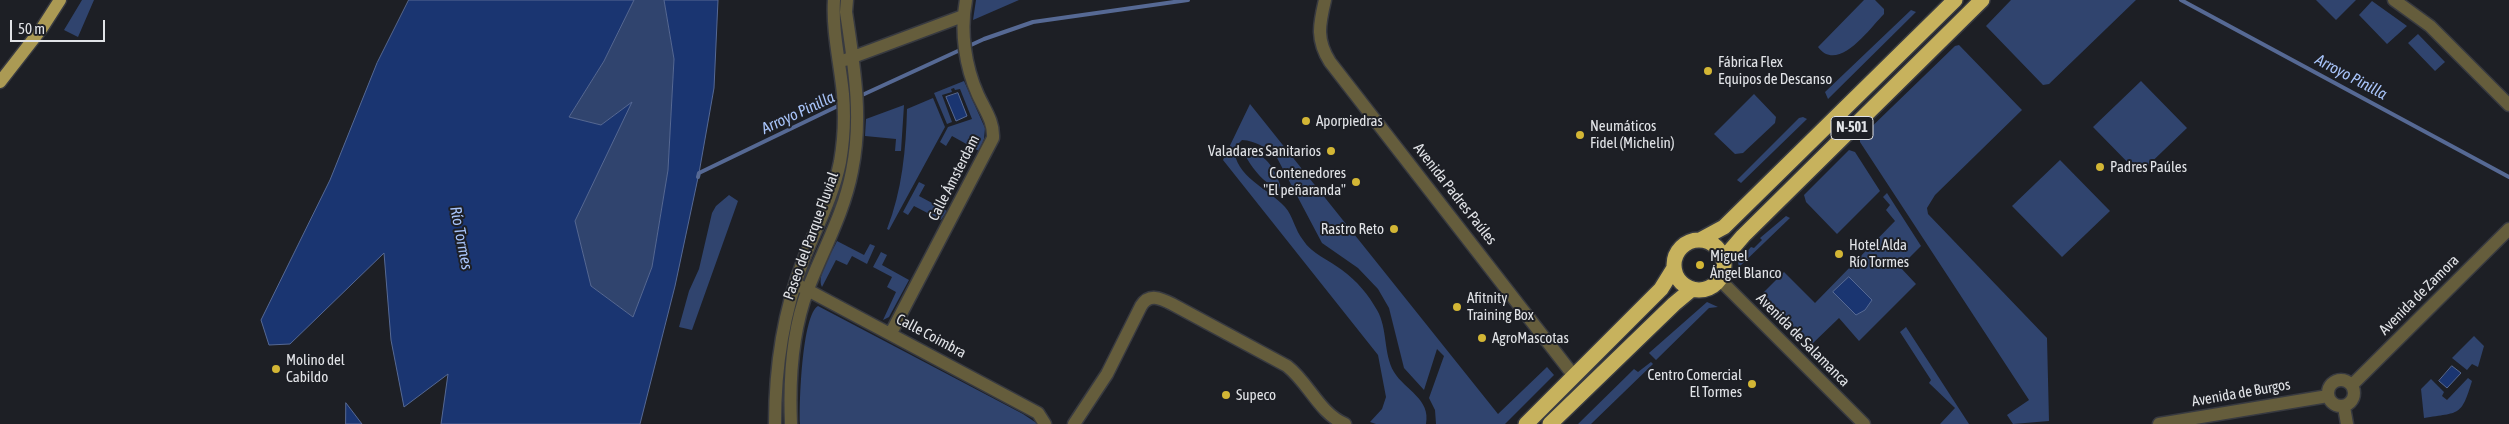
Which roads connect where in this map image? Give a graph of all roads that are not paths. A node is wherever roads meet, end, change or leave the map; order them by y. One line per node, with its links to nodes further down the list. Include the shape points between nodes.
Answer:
1 (60, 0): 12 (main road)
2 (834, 0): 11 (street, Paseo del Parque Fluvial)
3 (847, 0): 10 (street, Paseo del Parque Fluvial)
4 (966, 0): 9 (street, Calle Ámsterdam)
5 (1325, 0): 23 (street, Avenida Padres Paúles, via 1320,47)
6 (1955, 0): 15 (highway, N-501, via 1724,227)
7 (1982, 0): 16 (highway, N-501)
8 (2394, 0): 13 (street, via 2430,26)
9 (963, 16): 10 (street); 22 (street, Calle Ámsterdam, via 966,56 977,93 991,122 993,138)
10 (852, 59): 11 (street); 21 (street, Paseo del Parque Fluvial, via 858,109 852,171 846,195)
11 (838, 62): 19 (street, Paseo del Parque Fluvial, via 844,136 833,187)
12 (0, 82)
13 (2509, 106)
14 (2509, 229): 24 (street, Avenida de Zamora)
15 (1700, 240): 16 (highway, via 1710,242); 17 (highway, N-501, via 1680,249)
16 (1724, 258): 18 (highway)
17 (1674, 268): 20 (highway, via 1677,277); 23 (highway, N-501, via 1661,289)
18 (1720, 280): 20 (highway, via 1712,287); 34 (street, Avenida de Salamanca)
19 (796, 284): 21 (street, Calle Coimbra); 27 (street, Paseo del Parque Fluvial, via 786,315 778,365)
20 (1692, 289): 33 (highway)
21 (808, 290): 22 (street, Calle Coimbra); 28 (street, Paseo del Parque Fluvial, via 799,319 789,386)
22 (891, 333): 29 (street, Calle Coimbra, via 1038,412)
23 (1574, 376): 32 (highway, N-501)
24 (2352, 384): 25 (street, via 2335,381 2328,390); 26 (street, via 2354,398)
25 (2328, 396): 26 (street, via 2337,406); 35 (street, Avenida de Burgos)
26 (2344, 407): 36 (street)
27 (776, 424)
28 (790, 424)
29 (1045, 424)
30 (1074, 424): 31 (street, via 1107,374 1140,306 1154,297 1287,366 1329,415)
31 (1345, 424)
32 (1526, 424)
33 (1550, 424)
34 (1864, 424)
35 (2160, 424)
36 (2347, 424)

